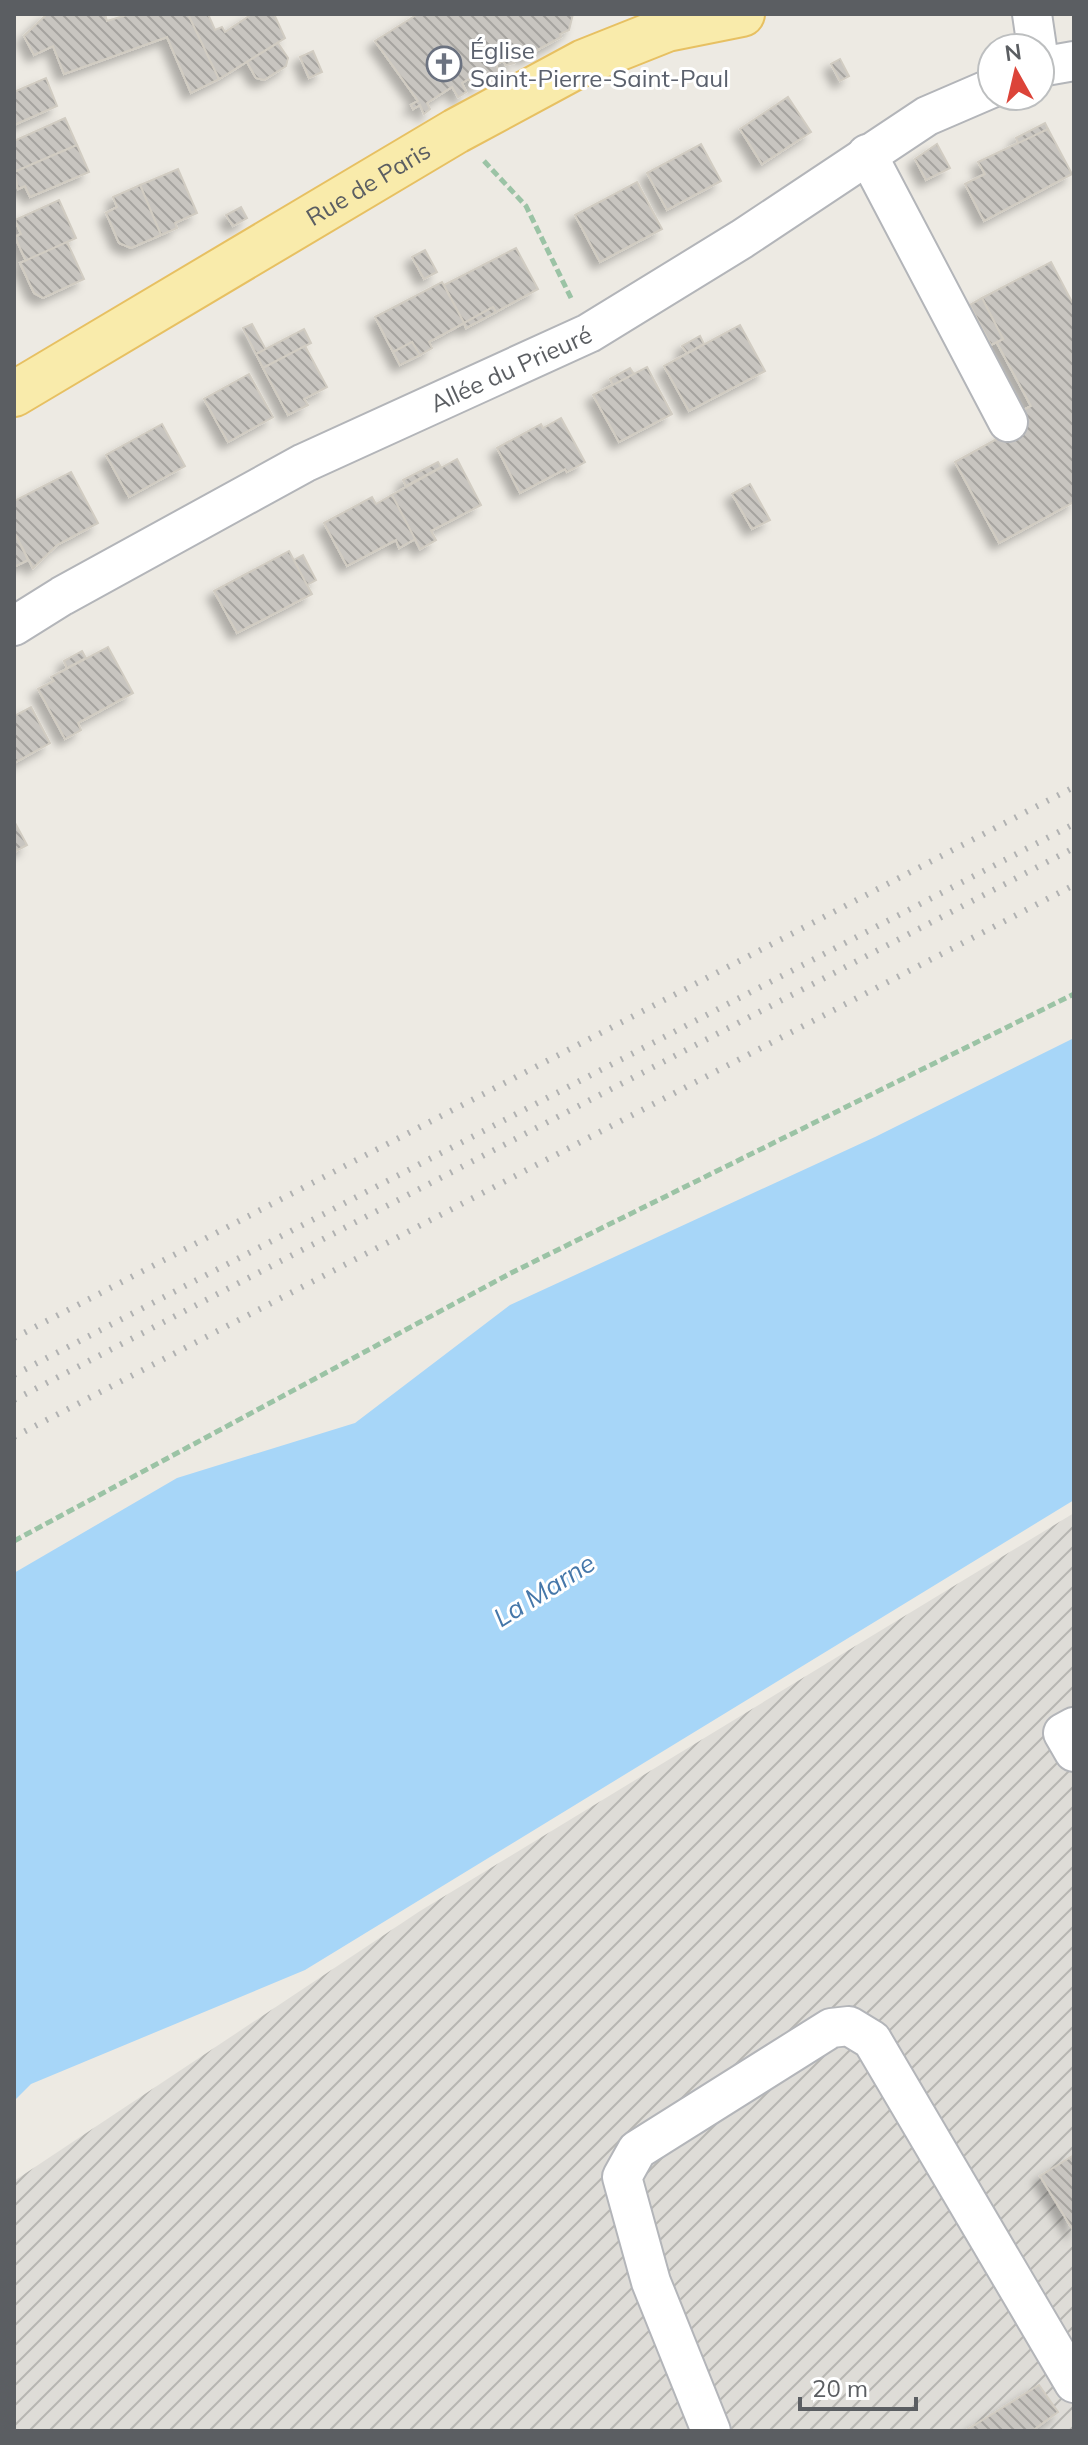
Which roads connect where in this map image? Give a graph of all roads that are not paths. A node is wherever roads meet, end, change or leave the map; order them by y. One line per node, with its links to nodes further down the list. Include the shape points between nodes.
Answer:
1 (742, 14): 2 (main road, Rue de Paris)
2 (666, 22): 5 (main road, Rue de Paris, via 456,131)
3 (976, 95): 4 (street, Allée du Prieuré, via 927,116)
4 (867, 154): 6 (street); 7 (street, Allée du Prieuré, via 589,333 304,463)
5 (14, 394)
6 (1008, 422)
7 (14, 626)
8 (1074, 1727): 9 (street, via 1063,1733)
9 (1074, 1752)
10 (1074, 2383): 11 (street, via 872,2040 849,2026 831,2028 637,2150 622,2177 651,2282)
11 (711, 2431)

